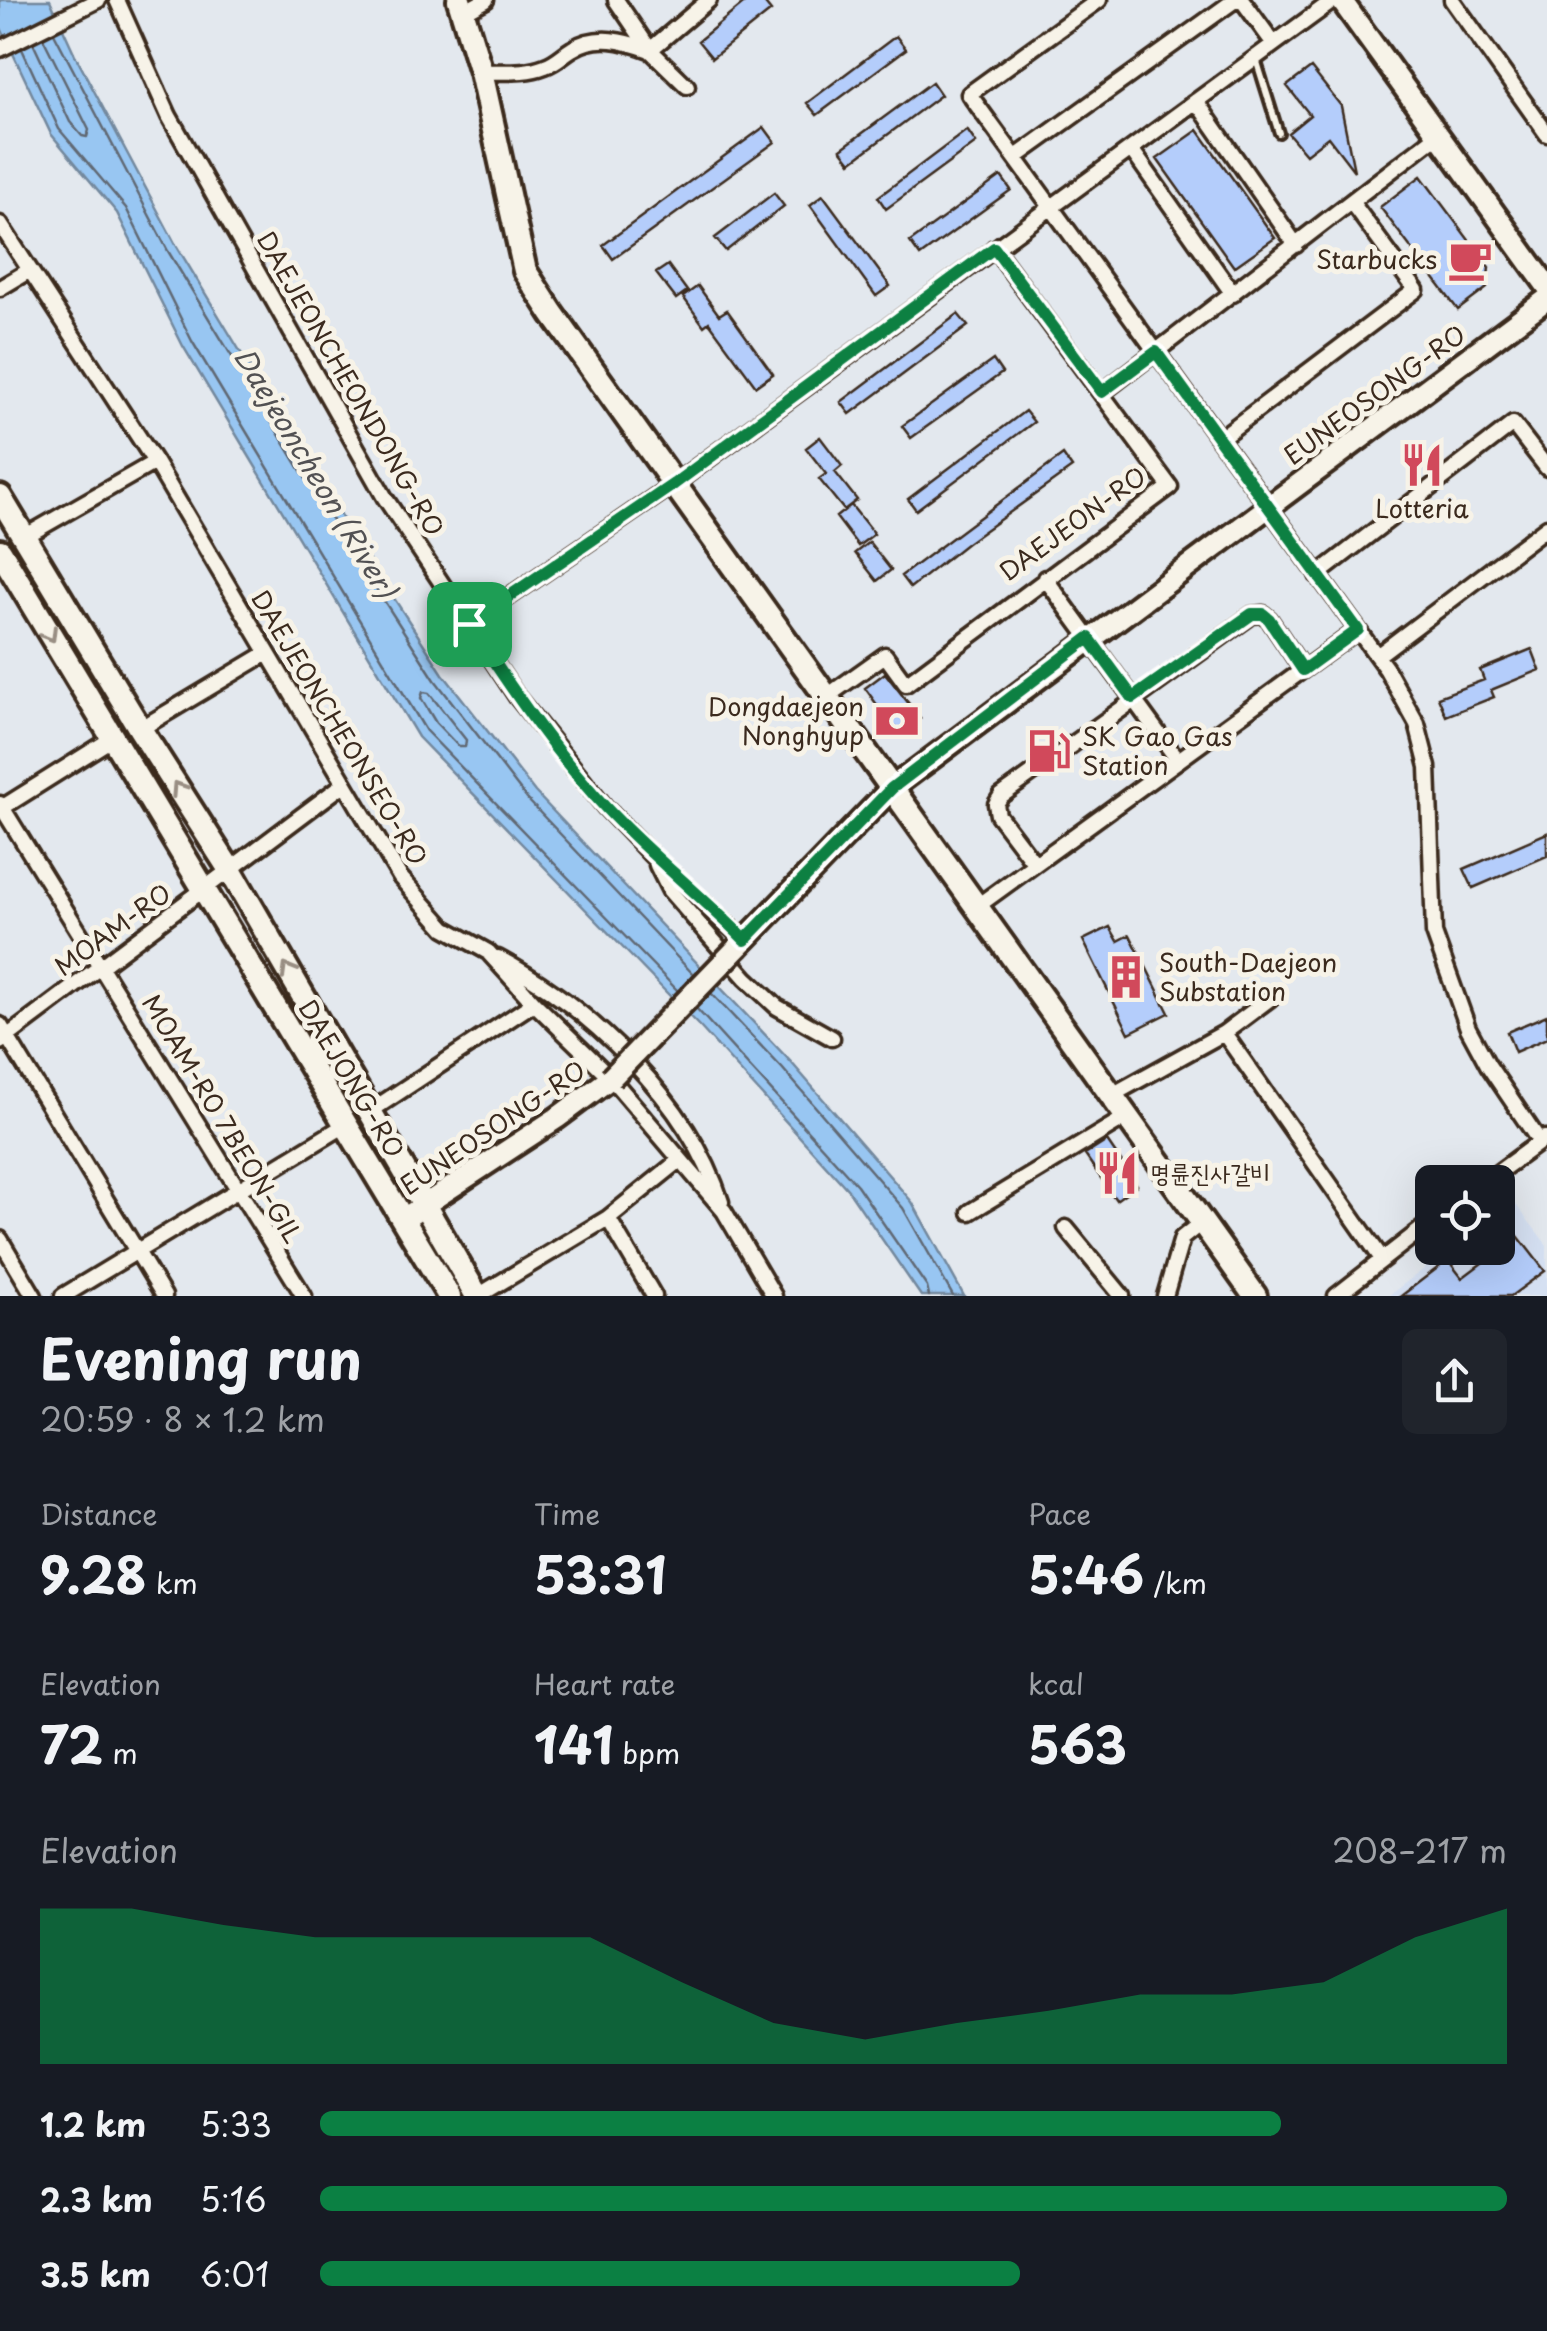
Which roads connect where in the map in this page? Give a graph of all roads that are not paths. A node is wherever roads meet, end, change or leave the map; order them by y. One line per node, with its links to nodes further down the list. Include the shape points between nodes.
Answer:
1 (117, 0): 46 (street, DAEJEONCHEONDONG-RO, via 169,116 385,498)
2 (486, 0): 10 (street)
3 (616, 0): 13 (street)
4 (709, 0): 13 (street)
5 (1099, 0): 22 (street, via 969,94)
6 (1239, 0): 11 (street); 22 (street)
7 (1338, 0): 11 (street); 19 (main road)
8 (1452, 0): 20 (street)
9 (93, 2): 12 (street)
10 (462, 6): 15 (main road)
11 (1274, 44): 14 (street)
12 (0, 49)
13 (650, 50): 15 (street, via 607,40 573,48 541,68); 16 (street)
14 (1256, 58): 17 (street); 18 (lane)
15 (480, 72): 38 (main road, via 526,271)
16 (686, 86)
17 (1196, 101): 21 (street); 26 (street)
18 (1279, 133)
19 (1438, 134): 23 (street); 29 (main road)
20 (1547, 134)
21 (1131, 149): 24 (street); 31 (street)
22 (1016, 157): 24 (street)
23 (1352, 203): 26 (street); 35 (street, via 1416,290)
24 (1051, 206): 27 (street); 33 (street)
25 (0, 224): 28 (street, DAEJEONCHEONSEO-RO)
26 (1296, 245): 31 (street)
27 (994, 248): 34 (street, DAEJEON-RO); 38 (street)
28 (30, 270): 30 (street); 36 (street, DAEJEONCHEONSEO-RO)
29 (1547, 286)
30 (0, 288)
31 (1233, 294): 33 (street)
32 (1547, 300): 40 (main road, EUNEOSONG-RO)
33 (1156, 352): 34 (street); 35 (street)
34 (1102, 392): 45 (street, DAEJEON-RO, via 1170,487)
35 (1219, 439): 40 (street)
36 (155, 462): 42 (street); 49 (street, DAEJEONCHEONSEO-RO)
37 (1547, 468): 44 (street, via 1513,424)
38 (674, 484): 46 (street); 52 (main road)
39 (0, 498): 42 (main road, DAEJONG-RO)
40 (1266, 506): 44 (street); 48 (main road, EUNEOSONG-RO)
41 (1547, 527): 50 (street)
42 (24, 537): 54 (main road, DAEJONG-RO)
43 (0, 551): 55 (main road, DAEJONG-RO, one-way to 55)
44 (1317, 575): 47 (street)
45 (1045, 578): 48 (street); 52 (street, DAEJEON-RO, via 906,684 885,655)
46 (469, 624): 60 (street, DAEJEONCHEONDONG-RO, via 557,750)
47 (1358, 630): 50 (street); 51 (street)
48 (1089, 638): 53 (street); 58 (main road, EUNEOSONG-RO)
49 (267, 654): 54 (street); 57 (street, DAEJEONCHEONSEO-RO)
50 (1377, 656): 78 (street, via 1422,738 1432,816 1434,934 1468,1028)
51 (1303, 670): 53 (street, via 1269,619 1252,614); 56 (street)
52 (826, 697): 58 (main road)
53 (1133, 698): 56 (street); 61 (street, via 996,804)
54 (140, 729): 62 (main road, DAEJONG-RO, one-way to 54)
55 (113, 738): 59 (street); 63 (main road, DAEJONG-RO)
56 (1177, 759): 61 (street)
57 (344, 784): 62 (street); 66 (street, DAEJEONCHEONSEO-RO, via 400,878 445,928)
58 (892, 788): 64 (main road); 65 (main road, EUNEOSONG-RO)
59 (1, 807): 67 (street, MOAM-RO 7BEON-GIL)
60 (652, 856): 65 (street, DAEJEONCHEONDONG-RO); 72 (street, via 670,890 746,978 777,1007)
61 (1035, 864): 64 (street)
62 (230, 870): 63 (street); 75 (main road, DAEJONG-RO, one-way to 62)
63 (205, 890): 67 (street, MOAM-RO); 77 (main road, DAEJONG-RO)
64 (976, 907): 74 (main road)
65 (742, 943): 73 (main road, EUNEOSONG-RO, bridge)
66 (488, 952): 69 (street, DAEJEONCHEONSEO-RO); 83 (street, via 562,997 639,1068 687,1131)
67 (102, 965): 71 (street, MOAM-RO); 81 (street, MOAM-RO 7BEON-GIL)
68 (1272, 997): 70 (street)
69 (534, 1004): 73 (street, DAEJEONCHEONSEO-RO); 75 (street, DAEJONG-RO)
70 (1224, 1033): 74 (street); 92 (street)
71 (2, 1035): 91 (street)
72 (832, 1038)
73 (611, 1078): 79 (street, DAEJEONCHEONSEO-RO); 82 (main road, EUNEOSONG-RO)
74 (1112, 1094): 76 (main road)
75 (369, 1112): 82 (main road, DAEJONG-RO)
76 (1128, 1116): 84 (street); 87 (main road)
77 (347, 1124): 81 (street); 86 (main road, DAEJONG-RO)
78 (1543, 1139): 80 (street)
79 (680, 1160): 83 (street, DAEJEONCHEONSEO-RO); 85 (street)
80 (1508, 1165)
81 (239, 1190): 91 (street); 96 (street, MOAM-RO 7BEON-GIL)
82 (424, 1206): 86 (main road, EUNEOSONG-RO); 98 (main road, DAEJONG-RO)
83 (724, 1211): 100 (street, DAEJEONCHEONSEO-RO)
84 (970, 1212)
85 (608, 1218): 98 (street); 99 (street)
86 (403, 1219): 97 (main road, DAEJONG-RO)
87 (1202, 1222): 102 (street, via 1182,1238); 103 (main road)
88 (1066, 1228): 101 (street)
89 (1415, 1235): 92 (street)
90 (0, 1238): 93 (street)
91 (137, 1251): 94 (street); 95 (street)
92 (1382, 1259): 104 (street)
93 (34, 1296)
94 (63, 1296)
95 (164, 1296)
96 (304, 1296)
97 (449, 1296)
98 (478, 1296)
99 (654, 1296)
100 (774, 1296)
101 (1122, 1296)
102 (1165, 1296)
103 (1255, 1296)
104 (1336, 1296)

